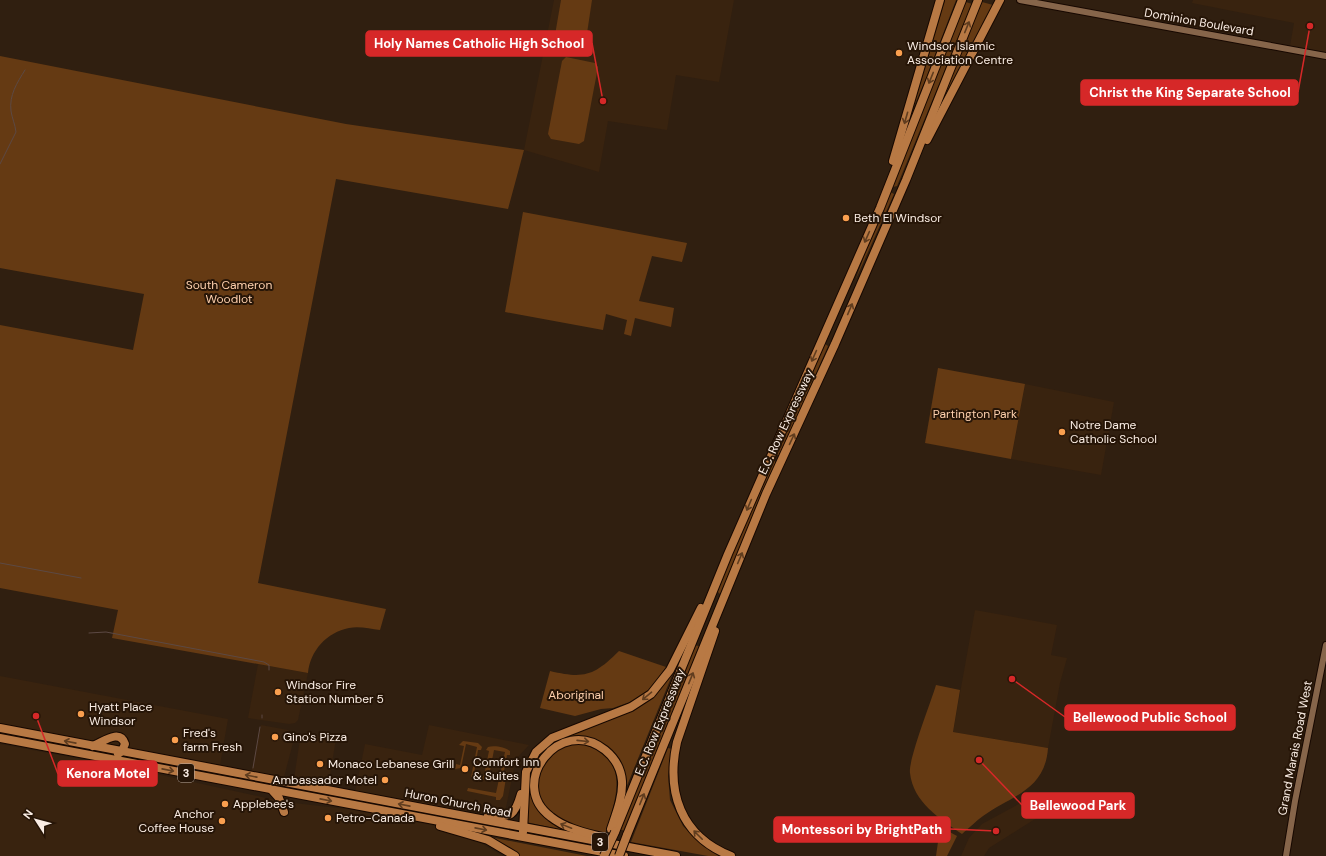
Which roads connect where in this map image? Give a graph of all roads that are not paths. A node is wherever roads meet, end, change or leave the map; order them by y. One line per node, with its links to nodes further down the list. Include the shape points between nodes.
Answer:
1 (940, 0): 8 (highway, one-way to 8)
2 (1000, 0): 7 (highway)
3 (1020, 0): 6 (street, Dominion Boulevard)
4 (962, 1): 8 (highway, E.C. Row Expressway, one-way to 8)
5 (977, 3): 7 (highway, E.C. Row Expressway, one-way to 5)
6 (1326, 56)
7 (906, 180): 10 (highway, E.C. Row Expressway, one-way to 7)
8 (880, 208): 9 (highway, E.C. Row Expressway, one-way to 9)
9 (728, 554): 17 (highway, one-way to 17, via 674,662 656,687 631,708 559,734 545,742 532,757); 23 (highway, E.C. Row Expressway)
10 (733, 574): 25 (highway, E.C. Row Expressway, one-way to 10, bridge, via 627,835); 32 (highway, one-way to 10, via 709,845 687,821 676,796 673,770 677,742)
11 (1326, 645): 33 (street, Grand Marais Road West)
12 (0, 728): 14 (highway, Huron Church Road / 3, one-way to 12)
13 (0, 738): 16 (highway, Huron Church Road / 3)
14 (93, 746): 15 (highway, Huron Church Road / 3); 15 (highway, via 112,736 124,742)
15 (122, 751): 16 (highway, via 114,756); 20 (highway, Huron Church Road / 3, one-way to 15)
16 (102, 757): 18 (highway, Huron Church Road / 3, one-way to 18)
17 (525, 782): 20 (highway, via 518,807 509,815); 22 (highway)
18 (271, 789): 19 (highway, via 279,798); 21 (highway, Huron Church Road / 3, one-way to 21)
19 (284, 812)
20 (456, 815): 22 (highway, Huron Church Road / 3)
21 (415, 817): 24 (highway, Huron Church Road / 3, one-way to 24); 28 (highway, via 488,840)
22 (523, 827): 24 (highway); 25 (highway, Huron Church Road / 3)
23 (613, 831): 25 (highway, one-way to 23, via 569,827 545,812 536,795 535,777 541,760 554,747 566,742 585,741 597,744 612,756 619,768 621,790); 27 (highway, E.C. Row Expressway, bridge)
24 (524, 837): 26 (highway, Huron Church Road / 3)
25 (626, 847): 29 (highway, E.C. Row Expressway, bridge); 31 (highway, Huron Church Road / 3)
26 (593, 850): 27 (highway); 30 (highway, Huron Church Road / 3)
27 (607, 855)
28 (515, 856)
29 (620, 856)
30 (624, 856)
31 (676, 856)
32 (731, 856)
33 (1286, 856)

